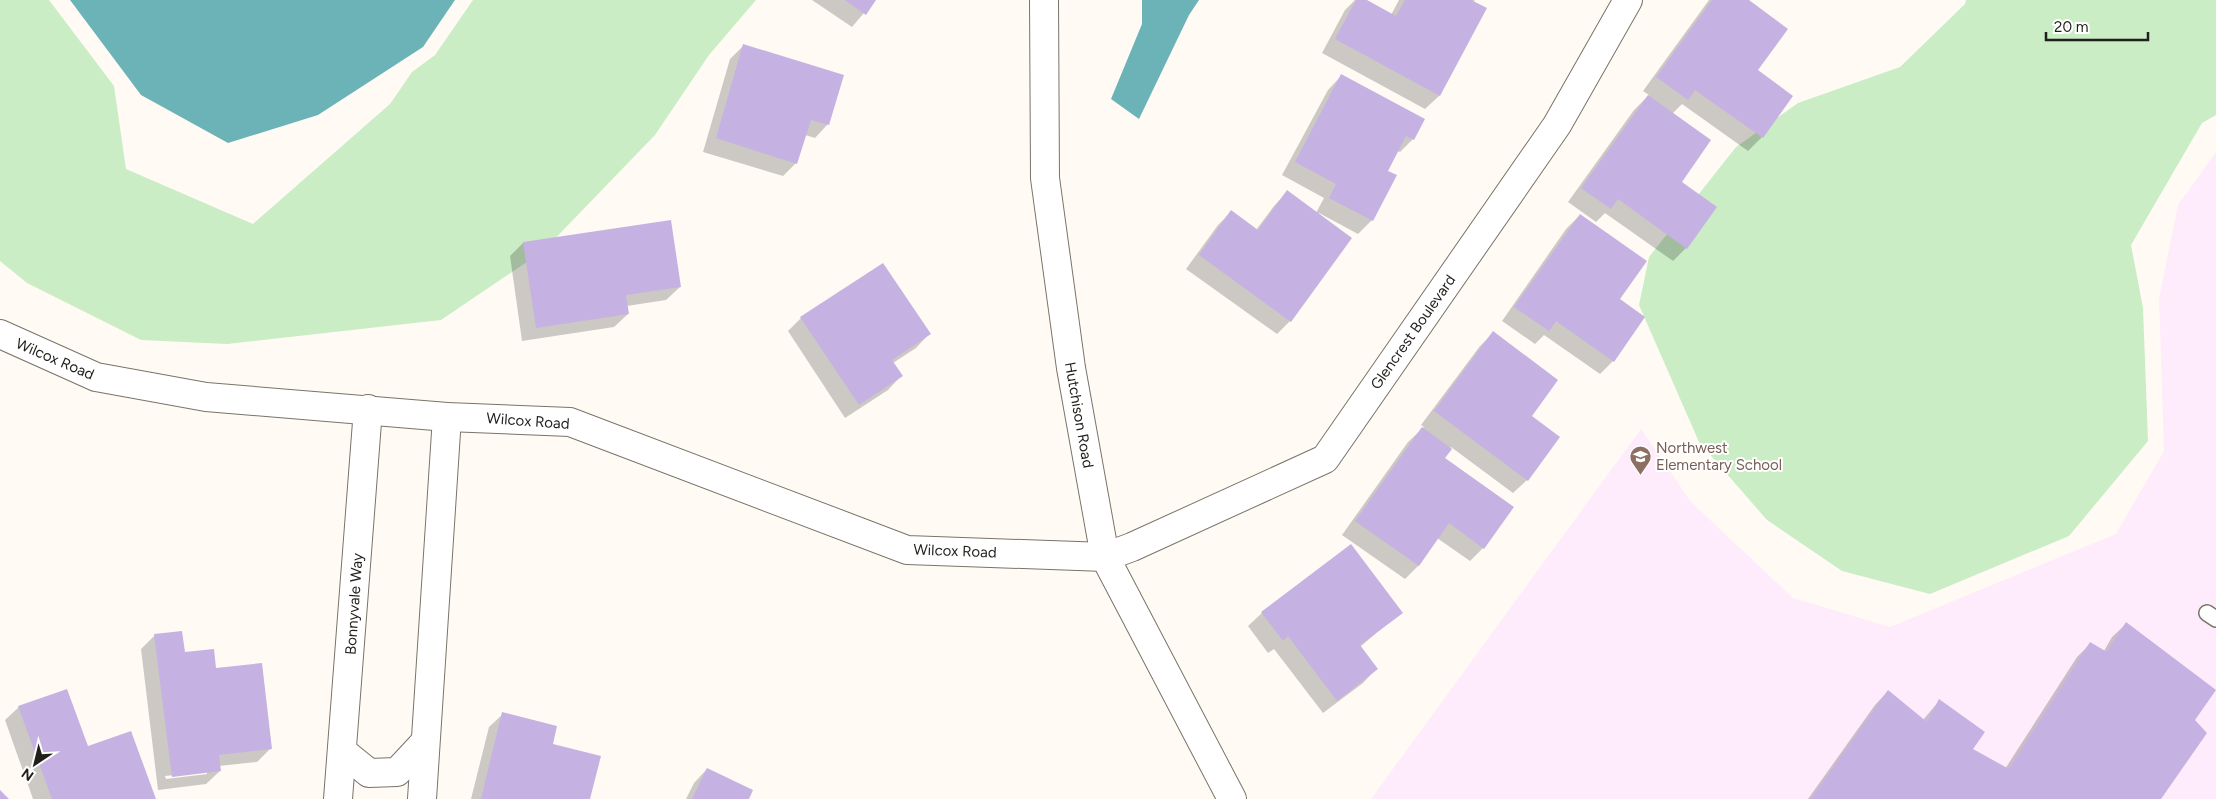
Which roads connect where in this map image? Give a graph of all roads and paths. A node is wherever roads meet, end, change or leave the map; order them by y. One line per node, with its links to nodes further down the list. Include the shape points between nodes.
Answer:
1 (1044, 0): 6 (street, Hutchison Road, via 1045,178 1070,368)
2 (1628, 0): 6 (street, Glencrest Boulevard, via 1557,125 1326,459 1132,548)
3 (0, 334): 4 (street, Wilcox Road, via 96,377 206,397)
4 (368, 409): 5 (street, Wilcox Road); 8 (street, Bonnyvale Way)
5 (447, 417): 6 (street, Wilcox Road, via 570,422 908,550); 7 (street)
6 (1105, 557): 11 (street, Hutchison Road)
7 (425, 742): 8 (street, via 397,772 369,773); 10 (street)
8 (343, 752): 9 (street, Bonnyvale Way)
9 (338, 799)
10 (422, 799)
11 (1232, 799)

